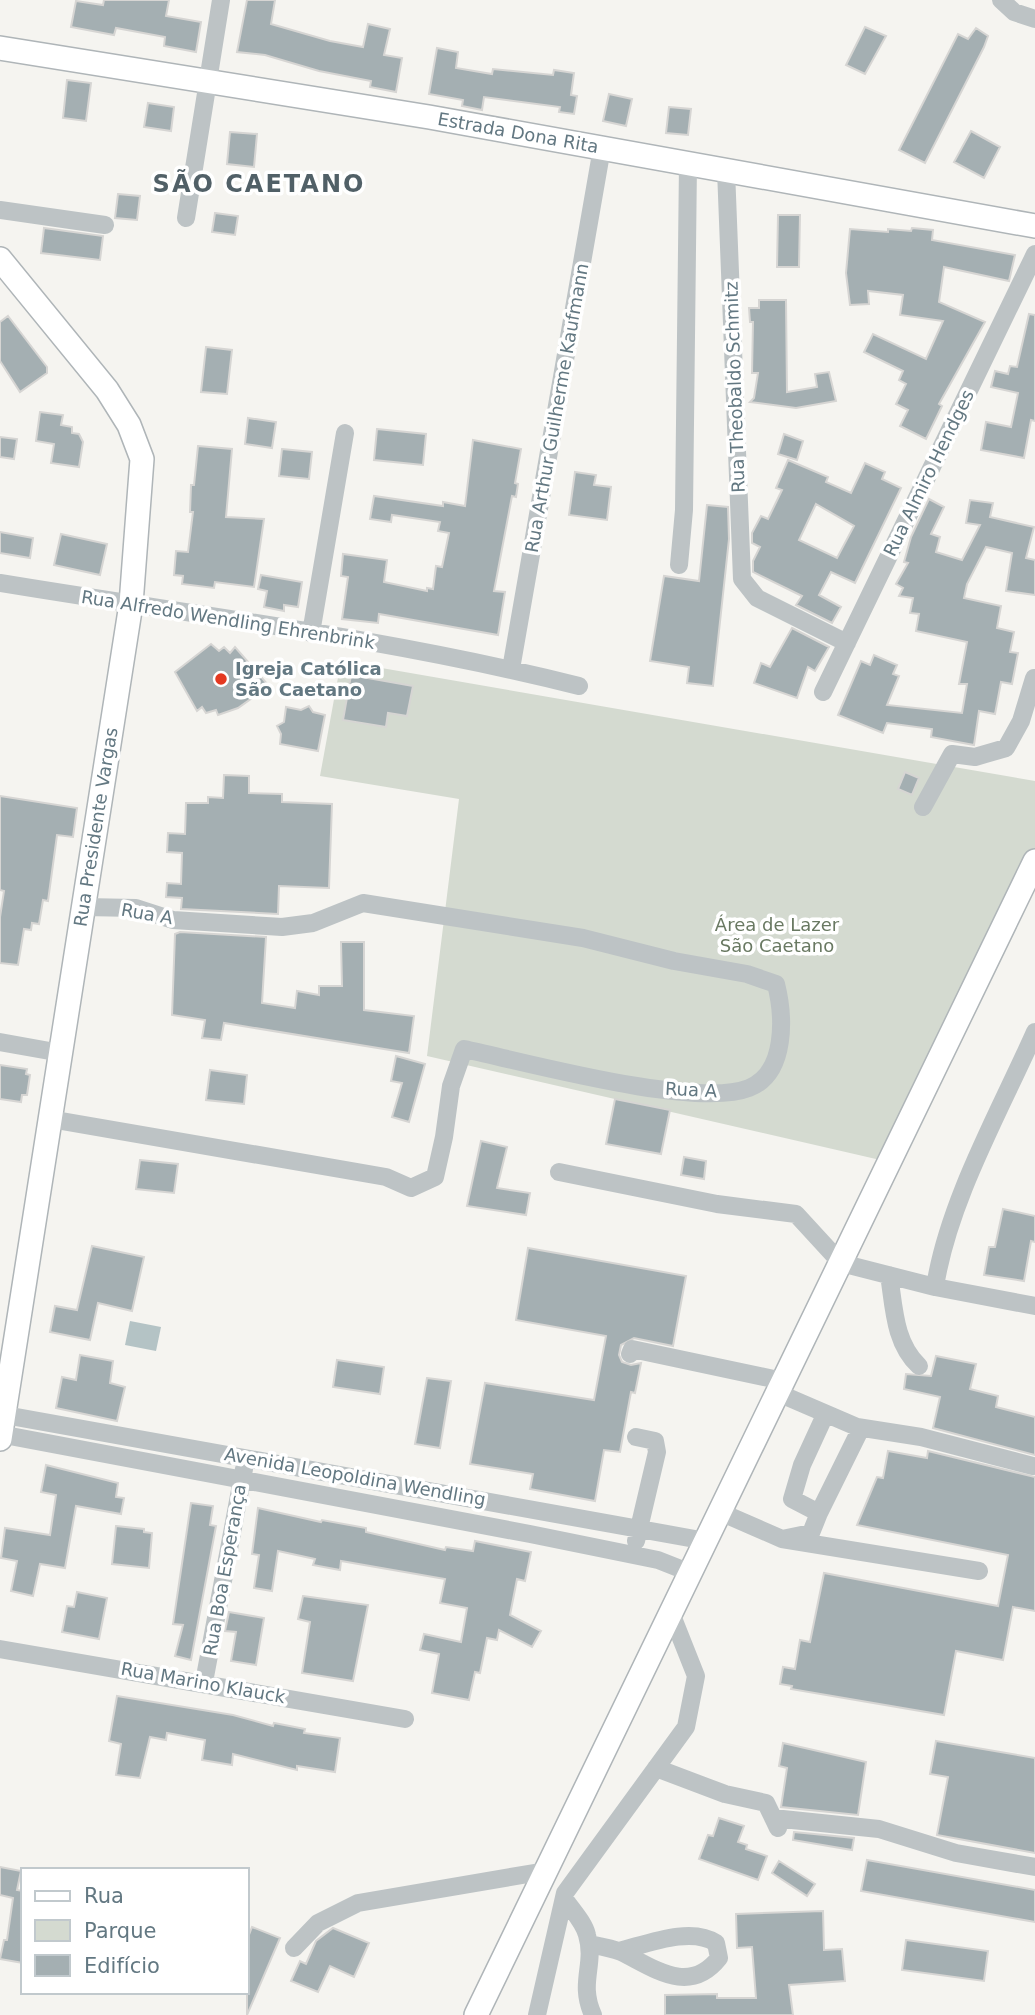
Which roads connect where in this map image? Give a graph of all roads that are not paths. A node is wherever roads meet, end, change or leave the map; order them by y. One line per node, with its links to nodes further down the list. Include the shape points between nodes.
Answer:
1 (221, 0): 5 (street)
2 (1001, 0): 3 (street, via 1014,12)
3 (1035, 19)
4 (0, 48): 5 (main road, Estrada Dona Rita)
5 (206, 82): 6 (main road, Estrada Dona Rita); 10 (street)
6 (602, 148): 7 (main road, Estrada Dona Rita); 21 (street, Rua Arthur Guilherme Kaufmann)
7 (688, 163): 8 (main road, Estrada Dona Rita); 16 (street, via 684,510)
8 (726, 170): 12 (main road, Estrada Dona Rita); 20 (street, Rua Theobaldo Schmitz, via 742,579 757,598)
9 (0, 210): 11 (street)
10 (187, 218)
11 (105, 225)
12 (1035, 226)
13 (1035, 254): 20 (street, Rua Almiro Hendges)
14 (0, 259): 18 (main road, Rua Presidente Vargas, via 107,390 129,425 142,459)
15 (345, 433): 19 (street)
16 (679, 565)
17 (0, 583): 18 (street, Rua Alfredo Wendling Ehrenbrink)
18 (131, 604): 19 (street, Rua Alfredo Wendling Ehrenbrink); 27 (main road, Rua Presidente Vargas)
19 (311, 633): 21 (street, Rua Alfredo Wendling Ehrenbrink)
20 (848, 643): 24 (street, Rua Almiro Hendges)
21 (511, 669): 23 (street, Rua Alfredo Wendling Ehrenbrink)
22 (1035, 677): 25 (street, via 1021,721 1006,748 975,757 953,754)
23 (579, 686)
24 (823, 692)
25 (923, 807)
26 (1035, 861): 33 (main road)
27 (84, 907): 30 (main road, Rua Presidente Vargas); 31 (street, Rua A, via 136,908 173,919 282,927 313,923 363,903 583,938 776,984 783,1012 781,1034 770,1072 749,1088 717,1093 634,1086 464,1049 450,1086 435,1177 411,1188 386,1177)
28 (1035, 1031): 35 (street, via 956,1212 941,1251)
29 (0, 1042): 30 (street)
30 (61, 1053): 31 (main road, Rua Presidente Vargas)
31 (50, 1119): 41 (main road, Rua Presidente Vargas)
32 (559, 1172): 33 (street, via 717,1204 796,1214)
33 (841, 1263): 34 (street); 39 (main road)
34 (889, 1275): 35 (street); 38 (street, via 896,1326)
35 (935, 1287): 36 (street)
36 (1035, 1306)
37 (630, 1354): 39 (street, via 632,1349)
38 (919, 1366)
39 (781, 1387): 40 (street); 47 (main road)
40 (825, 1415): 42 (street); 48 (street, via 792,1499)
41 (1, 1427): 44 (street, Avenida Leopoldina Wendling); 46 (street, Avenida Leopoldina Wendling)
42 (861, 1428): 45 (street, via 921,1437); 48 (street)
43 (636, 1437): 49 (street, via 655,1441 657,1451)
44 (246, 1457): 46 (street, Rua Boa Esperança); 49 (street, Avenida Leopoldina Wendling)
45 (1033, 1466)
46 (242, 1479): 52 (street, Avenida Leopoldina Wendling); 57 (street, Rua Boa Esperança)
47 (720, 1512): 50 (street); 51 (main road)
48 (819, 1513): 50 (street, via 811,1533)
49 (639, 1530): 51 (street, Avenida Leopoldina Wendling); 52 (street)
50 (782, 1539): 53 (street)
51 (706, 1541): 54 (main road)
52 (632, 1555): 54 (street, Avenida Leopoldina Wendling)
53 (979, 1572)
54 (691, 1573): 55 (main road)
55 (671, 1613): 59 (street, via 696,1676 686,1727); 61 (main road)
56 (0, 1649): 57 (street, Rua Marino Klauck)
57 (204, 1682): 58 (street, Rua Marino Klauck)
58 (405, 1719)
59 (656, 1768): 60 (street, via 725,1794 766,1803 776,1825 879,1829 956,1853); 62 (street)
60 (1035, 1867)
61 (543, 1876): 62 (street); 64 (street, via 358,1903 317,1923); 66 (main road)
62 (564, 1895): 63 (street, via 587,1932); 67 (street)
63 (589, 1944): 65 (street); 68 (street, via 584,1982)
64 (294, 1948)
65 (619, 1951): 65 (street, via 652,1970 675,1976 696,1976 719,1958 716,1943 706,1936)
66 (476, 2015)
67 (537, 2015)
68 (593, 2015)

